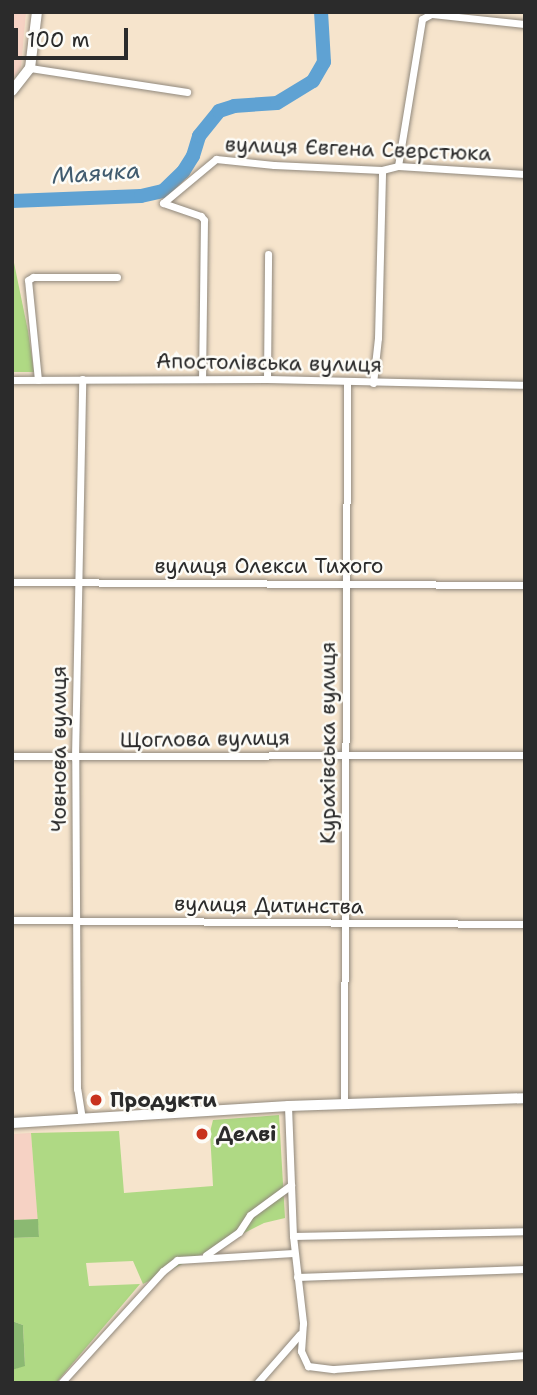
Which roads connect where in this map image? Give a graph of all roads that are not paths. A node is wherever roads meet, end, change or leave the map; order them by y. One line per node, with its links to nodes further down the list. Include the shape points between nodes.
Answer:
1 (37, 12): 3 (main road)
2 (525, 24): 6 (street, via 431,14 422,19)
3 (30, 68): 4 (main road); 5 (street)
4 (12, 91)
5 (187, 92)
6 (398, 166): 7 (street, вулиця Євгена Сверстюка); 8 (street, вулиця Євгена Сверстюка)
7 (382, 170): 12 (street, вулиця Євгена Сверстюка, via 216,159 163,203 204,220); 17 (street)
8 (525, 174)
9 (268, 254): 13 (street)
10 (117, 277): 15 (street, via 28,280)
11 (82, 379): 12 (street, Апостолівська вулиця); 15 (street, Апостолівська вулиця); 20 (street, Човнова вулиця)
12 (202, 379): 13 (street, Апостолівська вулиця)
13 (267, 379): 16 (street, Апостолівська вулиця)
14 (12, 380): 15 (street, Апостолівська вулиця)
15 (38, 380)
16 (347, 382): 17 (street, Апостолівська вулиця); 21 (street, Курахівська вулиця)
17 (373, 383): 18 (street, Апостолівська вулиця)
18 (525, 385)
19 (12, 582): 20 (street, вулиця Олекси Тихого)
20 (79, 582): 21 (street, вулиця Олекси Тихого); 26 (street, Човнова вулиця)
21 (346, 584): 22 (street, вулиця Олекси Тихого); 24 (street, Курахівська вулиця)
22 (525, 585)
23 (12, 755): 26 (street, Щоглова вулиця)
24 (344, 755): 25 (street, Щоглова вулиця); 26 (street, Щоглова вулиця); 29 (street, Курахівська вулиця)
25 (525, 755)
26 (75, 758): 28 (street, Човнова вулиця)
27 (12, 920): 28 (street, вулиця Дитинства)
28 (78, 920): 29 (street, вулиця Дитинства); 34 (street, Човнова вулиця, via 77,1089)
29 (344, 923): 30 (street, вулиця Дитинства); 32 (street, Курахівська вулиця)
30 (525, 924)
31 (525, 1098): 32 (main road)
32 (344, 1104): 33 (main road)
33 (288, 1106): 34 (main road); 36 (street)
34 (82, 1119): 35 (main road)
35 (12, 1123)
36 (291, 1185): 38 (street); 40 (street)
37 (525, 1231): 38 (street)
38 (293, 1236): 39 (street)
39 (294, 1253): 40 (street); 42 (street)
40 (204, 1257): 45 (street, via 177,1260 163,1271)
41 (525, 1269): 42 (street)
42 (297, 1277): 43 (street)
43 (301, 1333): 44 (street, via 301,1351 308,1366); 46 (street)
44 (525, 1355)
45 (61, 1383)
46 (257, 1383)

